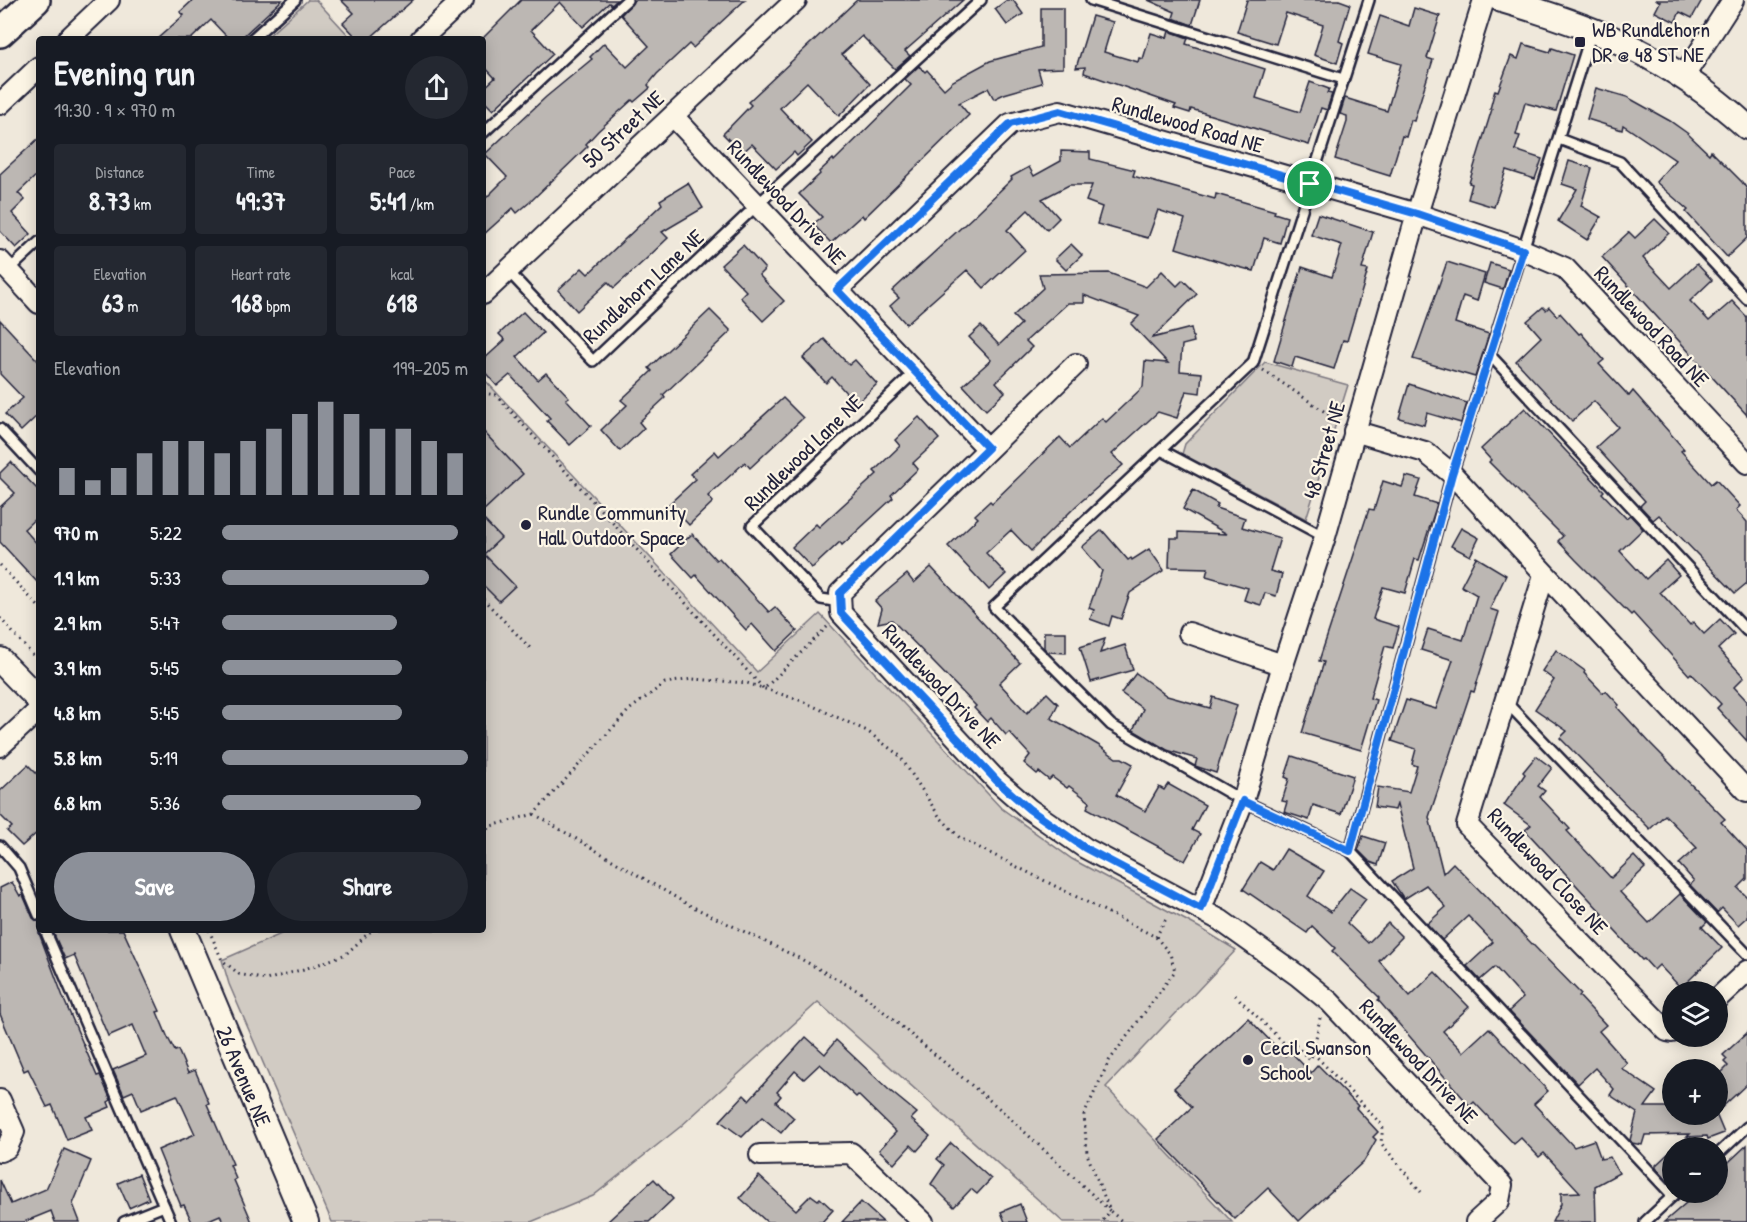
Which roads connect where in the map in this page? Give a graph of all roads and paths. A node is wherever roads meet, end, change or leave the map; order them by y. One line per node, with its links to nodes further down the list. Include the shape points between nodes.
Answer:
1 (36, 0): 14 (main road)
2 (109, 0): 15 (street)
3 (295, 0): 16 (lane)
4 (462, 0): 17 (street)
5 (627, 0): 24 (lane)
6 (796, 0): 22 (street, 50 Street NE)
7 (981, 0): 27 (lane)
8 (1091, 0): 20 (lane)
9 (1368, 0): 20 (lane)
10 (1484, 0): 28 (street, 48 Street NE)
11 (1502, 0): 13 (street)
12 (1733, 0): 19 (street)
13 (1593, 28): 19 (street); 25 (lane)
14 (0, 33)
15 (71, 36)
16 (255, 36)
17 (424, 36)
18 (36, 70): 21 (street)
19 (1684, 76): 23 (street)
20 (1343, 79): 26 (lane)
21 (0, 104)
22 (673, 116): 27 (street, Rundlewood Drive NE); 32 (street, 50 Street NE)
23 (1747, 127)
24 (486, 131)
25 (1559, 139): 30 (lane); 35 (lane, via 1620,162)
26 (1310, 184): 28 (street, Rundlewood Road NE); 33 (street, Rundlewood Road NE, via 1060,111 1010,124); 38 (lane)
27 (757, 205): 32 (lane, Rundlehorn Lane NE, via 593,361); 33 (street, Rundlewood Drive NE)
28 (1417, 214): 30 (street, Rundlewood Road NE); 43 (street, 48 Street NE)
29 (36, 244): 31 (lane)
30 (1523, 250): 37 (lane); 46 (street, Rundlewood Road NE, via 1565,267)
31 (4, 265): 36 (street)
32 (508, 271): 34 (street, 50 Street NE)
33 (837, 290): 40 (street, Rundlewood Drive NE)
34 (486, 291)
35 (1747, 299)
36 (36, 300)
37 (1489, 354): 48 (lane); 56 (lane)
38 (1253, 363): 43 (path); 45 (lane)
39 (1076, 364): 44 (street)
40 (915, 372): 44 (street, Rundlewood Drive NE); 54 (lane, Rundlewood Lane NE, via 752,526 821,599)
41 (486, 393): 62 (path, via 496,395)
42 (0, 429): 47 (lane)
43 (1354, 431): 48 (street, via 1425,452); 49 (street, 48 Street NE)
44 (988, 448): 54 (street, via 840,593)
45 (1161, 450): 49 (lane); 68 (lane, via 994,607 1110,725)
46 (1747, 463)
47 (36, 468)
48 (1452, 474): 51 (street); 72 (lane)
49 (1325, 537): 61 (street, 48 Street NE)
50 (0, 565): 53 (path)
51 (1544, 575): 64 (street, Rundlewood Close NE); 67 (street)
52 (486, 603): 58 (path)
53 (36, 604)
54 (841, 608): 62 (path); 74 (street, Rundlewood Drive NE, via 997,781 1029,809 1085,848)
55 (0, 618): 59 (path)
56 (1747, 631)
57 (1189, 633): 61 (street)
58 (531, 650)
59 (36, 659)
60 (0, 660): 63 (street)
61 (1283, 665): 68 (street, 48 Street NE)
62 (765, 689): 69 (path, via 747,683 693,679 665,683 629,710); 80 (path, via 802,701 867,732 900,756 939,816 960,838)
63 (36, 697)
64 (1505, 700): 81 (lane); 86 (street, Rundlewood Close NE, via 1467,825)
65 (36, 713): 66 (street)
66 (0, 746)
67 (1747, 791)
68 (1243, 801): 72 (lane); 74 (street, 48 Street NE)
69 (534, 814): 70 (path); 97 (path, via 687,904 801,959 860,993 1000,1109)
70 (486, 830)
71 (0, 846): 73 (lane, via 18,867)
72 (1350, 851): 93 (lane)
73 (36, 908)
74 (1201, 909): 85 (street, Rundlewood Drive NE)
75 (1167, 917): 80 (path)
76 (46, 933): 96 (lane)
77 (184, 933): 100 (street, 26 Avenue NE)
78 (210, 933): 79 (path, via 222,960 239,974 266,980 346,954)
79 (369, 933)
80 (1156, 937): 97 (path, via 1170,954 1175,971 1109,1061 1084,1115 1087,1154)
81 (1747, 954)
82 (1747, 971): 83 (street)
83 (1728, 989)
84 (1235, 995): 87 (path, via 1286,1045 1291,1041 1310,1060)
85 (1330, 1002): 87 (path, via 1321,1012); 104 (street, Rundlewood Drive NE, via 1502,1185 1499,1201)
86 (1662, 1026)
87 (1313, 1053): 94 (path, via 1383,1126 1381,1143)
88 (0, 1100): 91 (street, via 14,1132 7,1148)
89 (1747, 1127): 90 (lane)
90 (1728, 1145)
91 (0, 1151)
92 (760, 1155): 101 (street, via 851,1154)
93 (1662, 1180)
94 (1421, 1192)
95 (1665, 1203): 105 (lane)
96 (164, 1206): 98 (lane); 99 (lane)
97 (1110, 1211): 102 (path); 103 (path)
98 (124, 1222)
99 (171, 1222)
100 (306, 1222)
101 (923, 1222)
102 (1102, 1222)
103 (1123, 1222)
104 (1476, 1222)
105 (1645, 1222)

